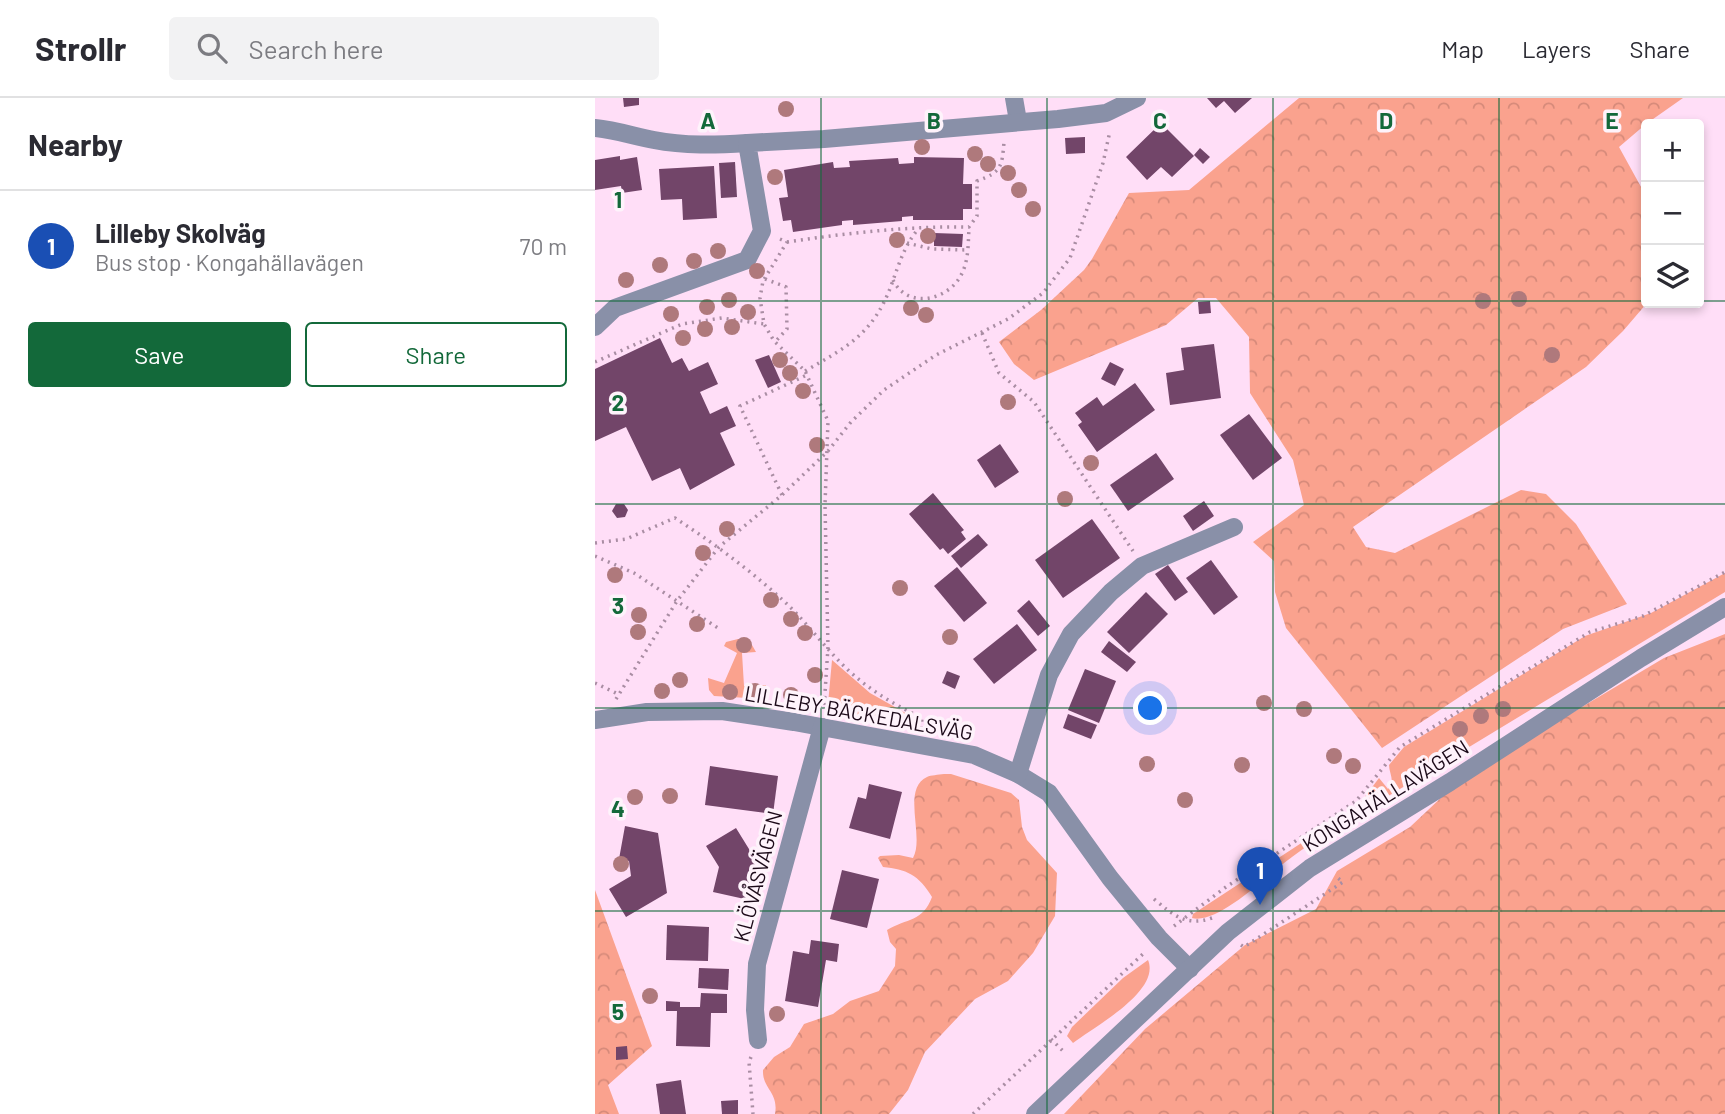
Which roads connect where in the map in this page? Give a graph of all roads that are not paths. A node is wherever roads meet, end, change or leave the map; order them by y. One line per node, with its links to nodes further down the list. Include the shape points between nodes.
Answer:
1 (1014, 98): 3 (street)
2 (1137, 98): 3 (street, via 1106,113)
3 (1012, 122): 5 (street)
4 (595, 128): 5 (street, via 697,145)
5 (747, 142): 6 (street, via 762,231 747,260 615,308)
6 (595, 327)
7 (1234, 527): 11 (street, via 1142,566 1071,634 1049,675)
8 (1725, 607): 12 (street, KONGAHÄLLAVÄGEN, via 1310,868 1260,905)
9 (603, 718): 10 (street, LILLEBY BÄCKEDALSVÄG, via 722,711)
10 (822, 727): 11 (street, LILLEBY BÄCKEDALSVÄG, via 974,755); 13 (street, KLÖVÅSVÄGEN, via 757,964)
11 (1018, 774): 12 (street, LILLEBY BÄCKEDALSVÄG, via 1049,793 1110,878)
12 (1190, 969): 14 (street, KONGAHÄLLAVÄGEN)
13 (758, 1040)
14 (1035, 1114)

